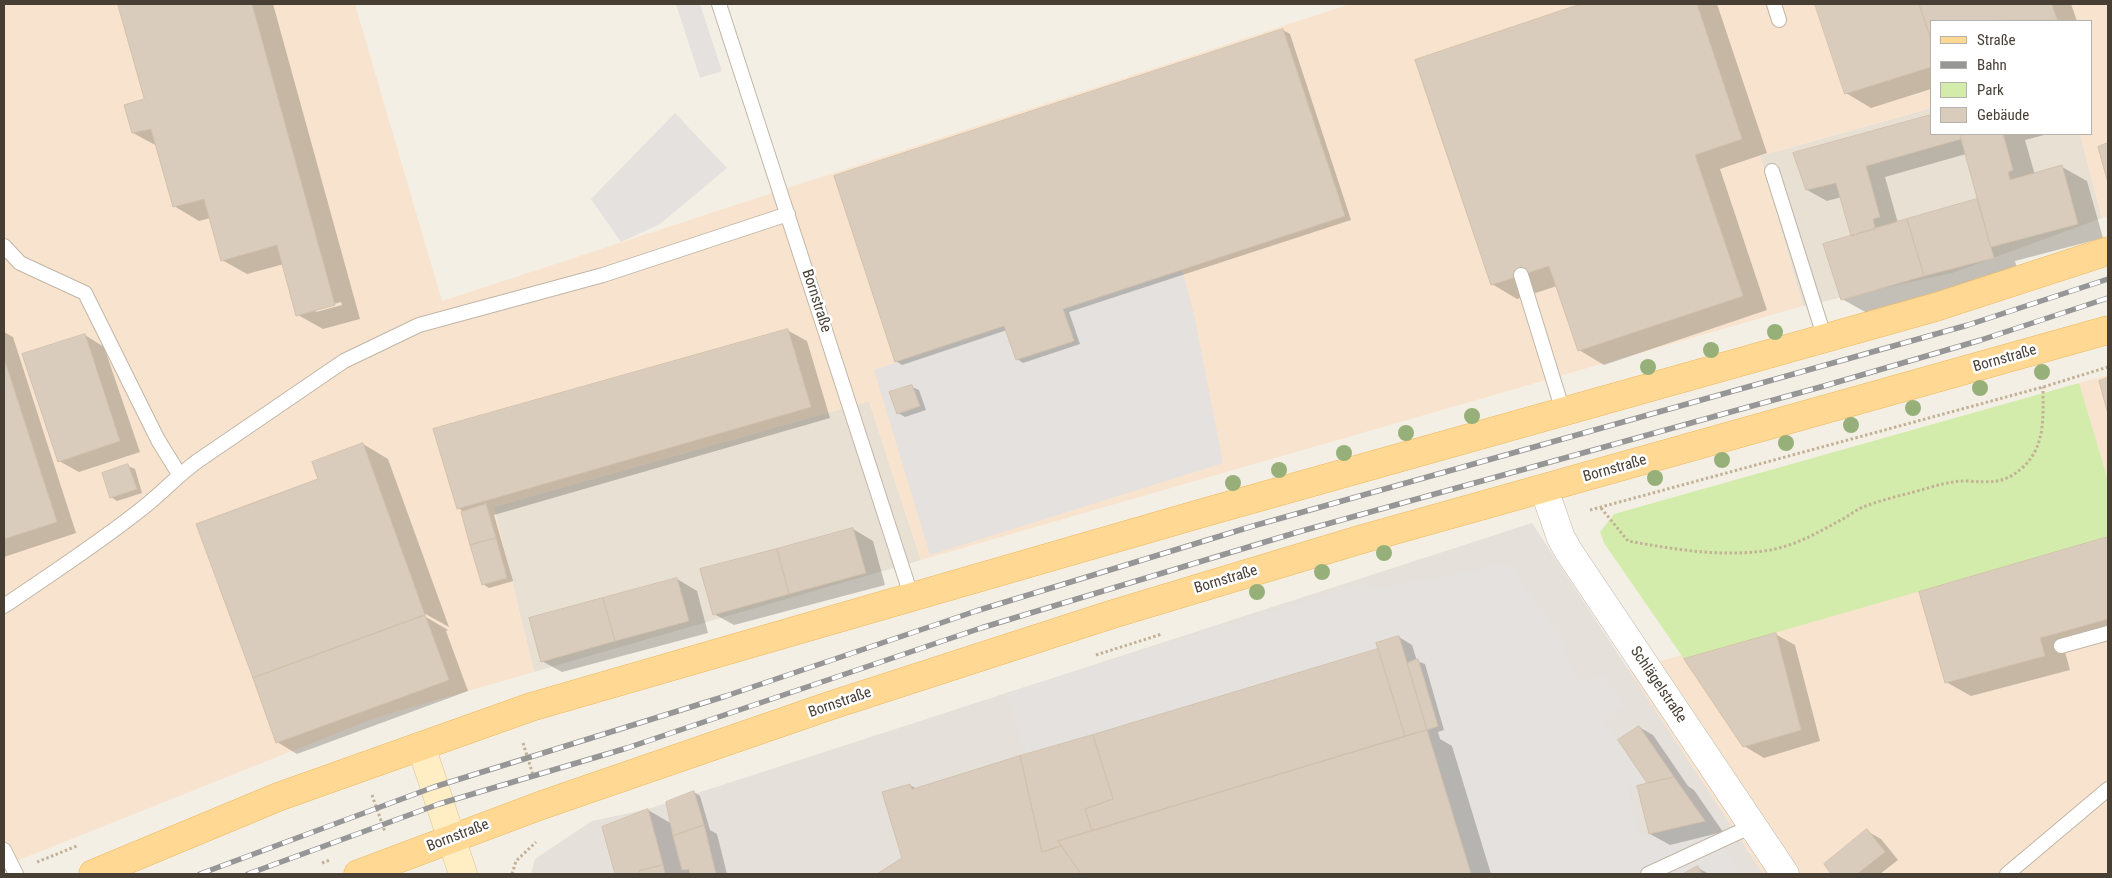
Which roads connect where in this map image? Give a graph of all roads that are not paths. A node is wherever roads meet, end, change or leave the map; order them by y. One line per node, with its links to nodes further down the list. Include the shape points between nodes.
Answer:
1 (719, 4): 5 (lane, Bornstraße)
2 (1774, 4): 3 (lane)
3 (1779, 20)
4 (1772, 171): 10 (lane)
5 (788, 214): 12 (lane, via 603,275 419,325 344,361); 14 (lane, Bornstraße)
6 (4, 246): 12 (lane, via 20,263 85,294 158,440)
7 (2108, 251): 10 (main road)
8 (1521, 275): 11 (lane)
9 (2108, 330): 13 (main road, Bornstraße)
10 (1825, 338): 11 (main road)
11 (1563, 411): 14 (main road)
12 (179, 474): 15 (lane, via 146,506)
13 (1544, 489): 20 (street, Schlägelstraße, via 1560,538); 21 (main road, Bornstraße, via 1359,540 1113,614 840,702)
14 (912, 598): 18 (main road, via 514,713)
15 (4, 606)
16 (2108, 634): 17 (lane)
17 (2061, 646)
18 (421, 746): 21 (street); 24 (main road, via 278,797)
19 (2108, 789): 29 (lane)
20 (1752, 826): 27 (lane); 28 (street, Schlägelstraße)
21 (451, 839): 25 (main road, Bornstraße); 26 (street)
22 (4, 850): 23 (lane)
23 (16, 874)
24 (93, 874)
25 (358, 874)
26 (463, 874)
27 (1648, 874)
28 (1784, 874)
29 (2008, 874)

